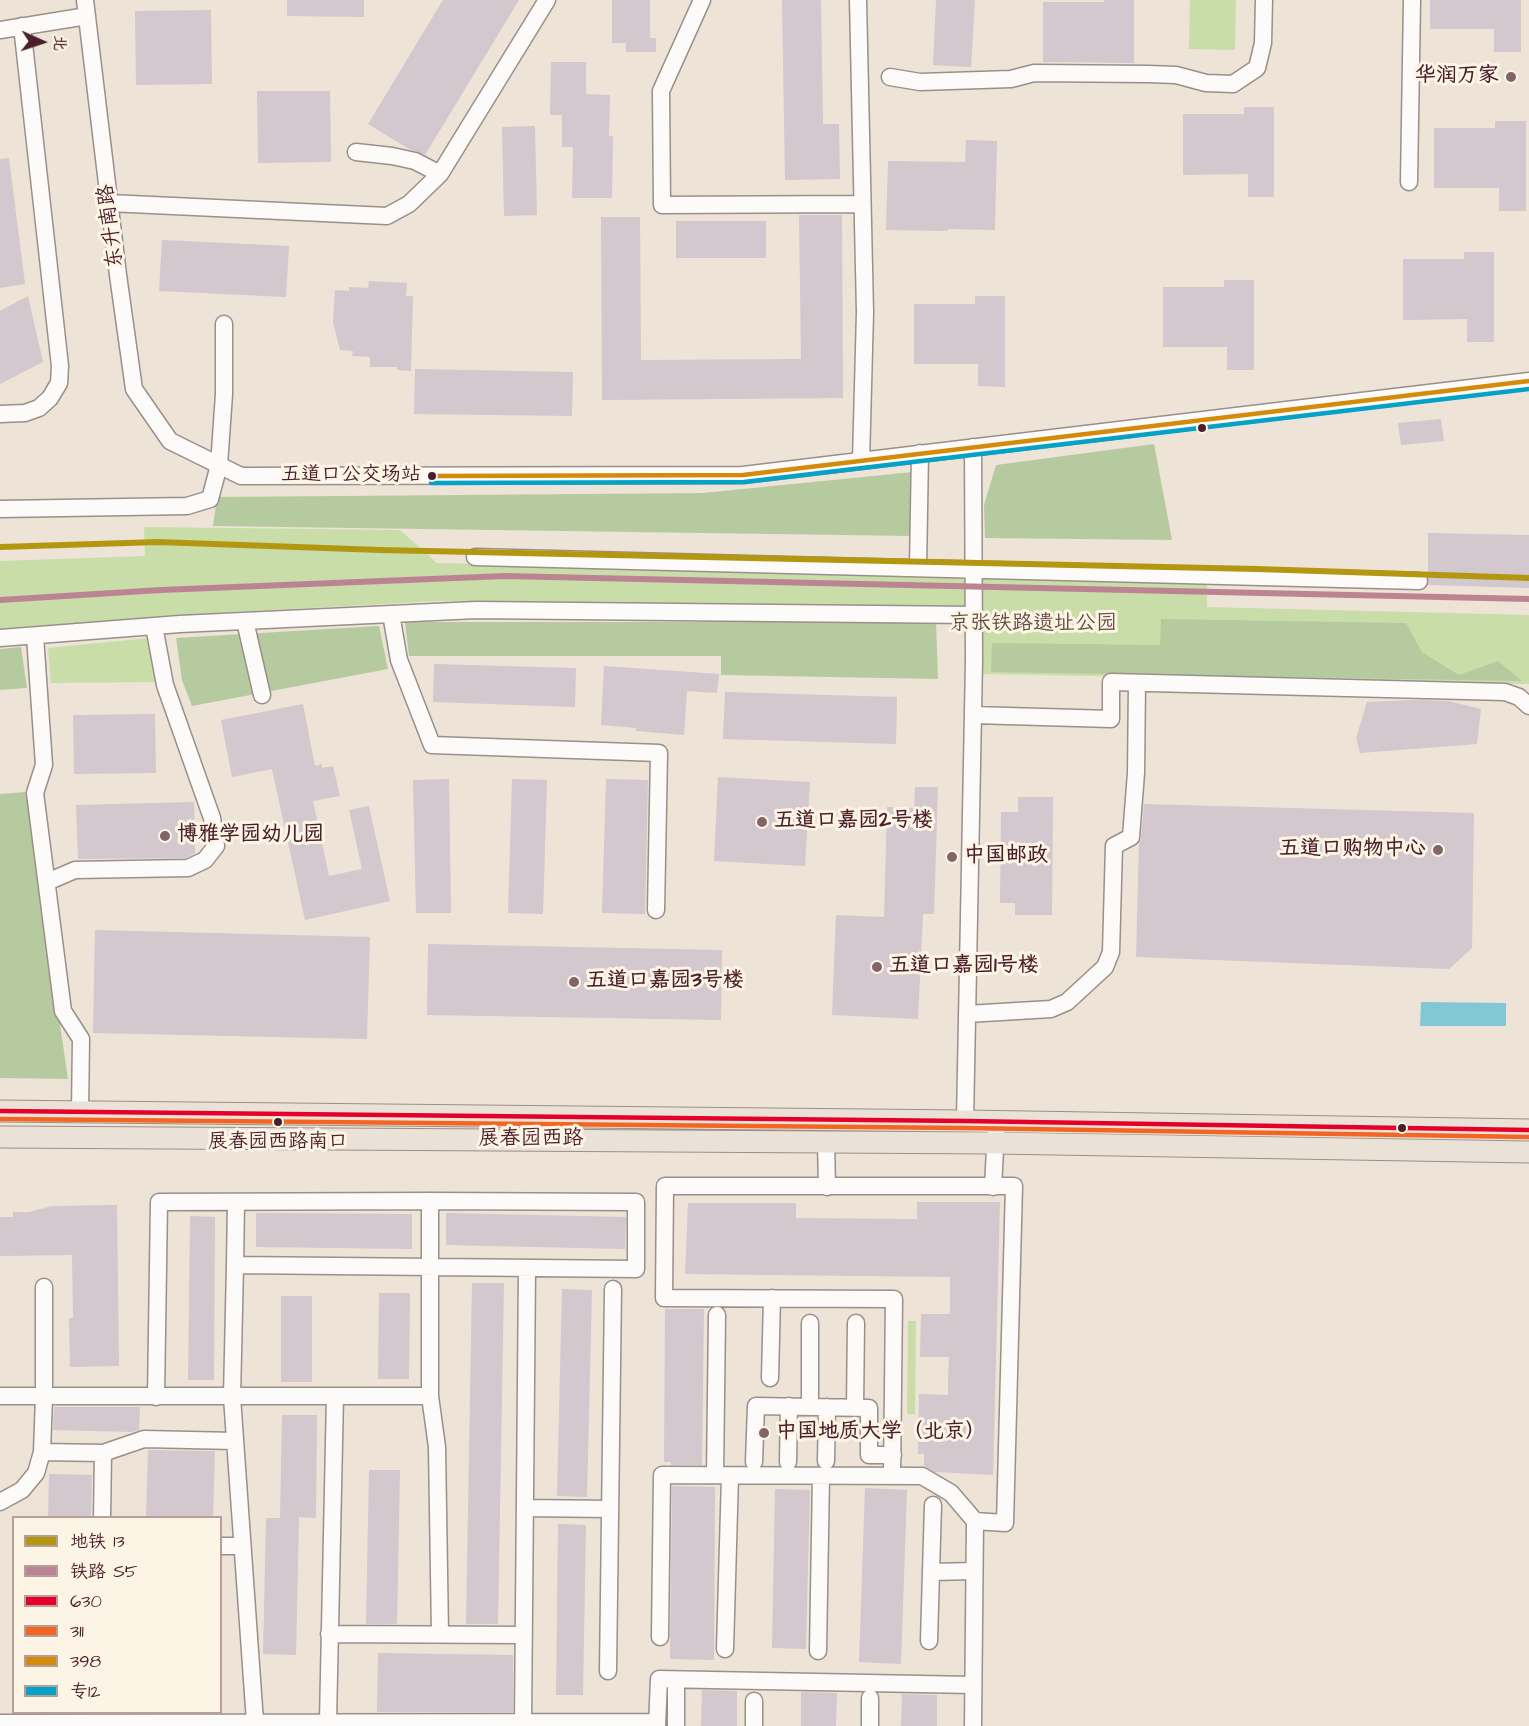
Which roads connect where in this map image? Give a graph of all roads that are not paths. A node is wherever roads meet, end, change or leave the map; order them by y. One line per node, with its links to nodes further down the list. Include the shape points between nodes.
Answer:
1 (547, 0): 11 (street)
2 (702, 0): 14 (street, via 661,91 662,206)
3 (858, 0): 14 (street)
4 (1264, 0): 9 (street, via 1263,44 1257,68 1233,84 1148,74 1034,73 1011,79 920,82)
5 (1412, 0): 12 (street)
6 (86, 8): 7 (street); 13 (street, 东升南路)
7 (22, 26): 8 (street); 17 (street, via 60,375 50,398 39,408)
8 (0, 30)
9 (890, 77)
10 (356, 152): 11 (street, via 415,161)
11 (440, 174): 13 (street, via 409,204 387,216)
12 (1409, 182)
13 (109, 203): 21 (street, 东升南路, via 134,389 170,441)
14 (862, 204): 20 (street, via 865,312)
15 (224, 324): 21 (street)
16 (1529, 381): 18 (street)
17 (0, 414)
18 (973, 447): 19 (street); 25 (street)
19 (920, 453): 20 (street); 24 (street)
20 (861, 460): 21 (street, via 743,475 240,476)
21 (219, 465): 22 (street, via 210,499 187,506)
22 (0, 509)
23 (475, 557): 24 (street)
24 (918, 568): 25 (street)
25 (973, 570): 26 (street); 28 (street)
26 (1419, 581)
27 (391, 614): 28 (street, via 488,610); 29 (street); 38 (street, via 399,660 432,745 659,753)
28 (974, 615): 36 (street)
29 (245, 621): 30 (street); 34 (street)
30 (154, 626): 31 (street); 37 (street, via 165,685 212,818 216,846 205,860 188,868 75,870)
31 (35, 636): 32 (street); 37 (street, via 44,765 35,793)
32 (0, 638)
33 (1137, 683): 35 (street, via 1505,692); 36 (street, via 1111,682 1111,719); 39 (street, via 1131,837 1114,846 1111,952 1105,966 1067,1002 1051,1009)
34 (262, 695)
35 (1529, 706)
36 (973, 716): 39 (street)
37 (47, 882): 41 (street, via 63,1011 81,1039)
38 (656, 910)
39 (968, 1014): 42 (street)
40 (0, 1111): 41 (main road, 展春园西路)
41 (80, 1112): 42 (main road, 展春园西路)
42 (964, 1121): 43 (main road, 展春园西路)
43 (996, 1122): 44 (main road, 展春园西路); 47 (street)
44 (1529, 1130)
45 (0, 1137): 46 (main road, 展春园西路)
46 (826, 1142): 47 (main road, 展春园西路); 50 (street)
47 (995, 1143): 48 (main road, 展春园西路); 49 (street)
48 (1529, 1152)
49 (993, 1186): 50 (street); 87 (street, via 1014,1186 1005,1522)
50 (827, 1187): 58 (street, via 665,1186 664,1298)
51 (430, 1200): 52 (street); 54 (street); 55 (street, via 636,1202 636,1269)
52 (236, 1202): 53 (street); 67 (street, via 159,1202)
53 (235, 1265): 54 (street); 68 (street)
54 (430, 1266): 55 (street); 66 (street)
55 (527, 1268): 84 (street)
56 (44, 1287): 64 (street)
57 (613, 1289): 85 (street)
58 (772, 1298): 62 (street); 76 (street, via 894,1299)
59 (717, 1315): 80 (street)
60 (810, 1323): 70 (street)
61 (856, 1323): 72 (street)
62 (770, 1378)
63 (0, 1396): 64 (street)
64 (44, 1396): 67 (street); 74 (street)
65 (335, 1396): 66 (street); 68 (street); 92 (street)
66 (430, 1396): 93 (street, via 437,1447)
67 (156, 1397): 68 (street)
68 (232, 1397): 73 (street)
69 (789, 1406): 70 (street); 77 (street, via 756,1406); 78 (street)
70 (810, 1406): 71 (street)
71 (827, 1407): 72 (street); 79 (street)
72 (855, 1407): 76 (street, via 869,1408 869,1455)
73 (235, 1441): 75 (street, via 144,1439); 89 (street)
74 (42, 1452): 75 (street); 82 (street, via 29,1482)
75 (103, 1453): 86 (street)
76 (892, 1455): 81 (street)
77 (754, 1462)
78 (788, 1462)
79 (824, 1468): 80 (street); 81 (street); 98 (street)
80 (723, 1476): 95 (street, via 662,1475); 97 (street)
81 (892, 1476): 87 (street, via 922,1476 951,1493)
82 (0, 1502)
83 (933, 1505): 91 (street)
84 (525, 1508): 85 (street); 94 (street)
85 (610, 1509): 99 (street)
86 (102, 1516)
87 (975, 1521): 90 (street)
88 (222, 1546): 89 (street)
89 (242, 1546): 104 (street)
90 (974, 1571): 91 (street); 100 (street)
91 (931, 1572): 96 (street)
92 (330, 1634): 93 (street); 108 (street)
93 (440, 1634): 94 (street)
94 (524, 1635): 105 (street)
95 (660, 1637)
96 (929, 1641)
97 (725, 1649)
98 (818, 1651)
99 (608, 1671)
100 (972, 1685): 110 (street, via 659,1679); 114 (street)
101 (676, 1689): 111 (street)
102 (870, 1698): 113 (street)
103 (754, 1701): 112 (street)
104 (255, 1722): 107 (street); 108 (street)
105 (532, 1723): 109 (street); 110 (street)
106 (8, 1724): 107 (street)
107 (87, 1724)
108 (329, 1724): 109 (street)
109 (422, 1724)
110 (657, 1724)
111 (676, 1726)
112 (754, 1726)
113 (870, 1726)
114 (973, 1726)

